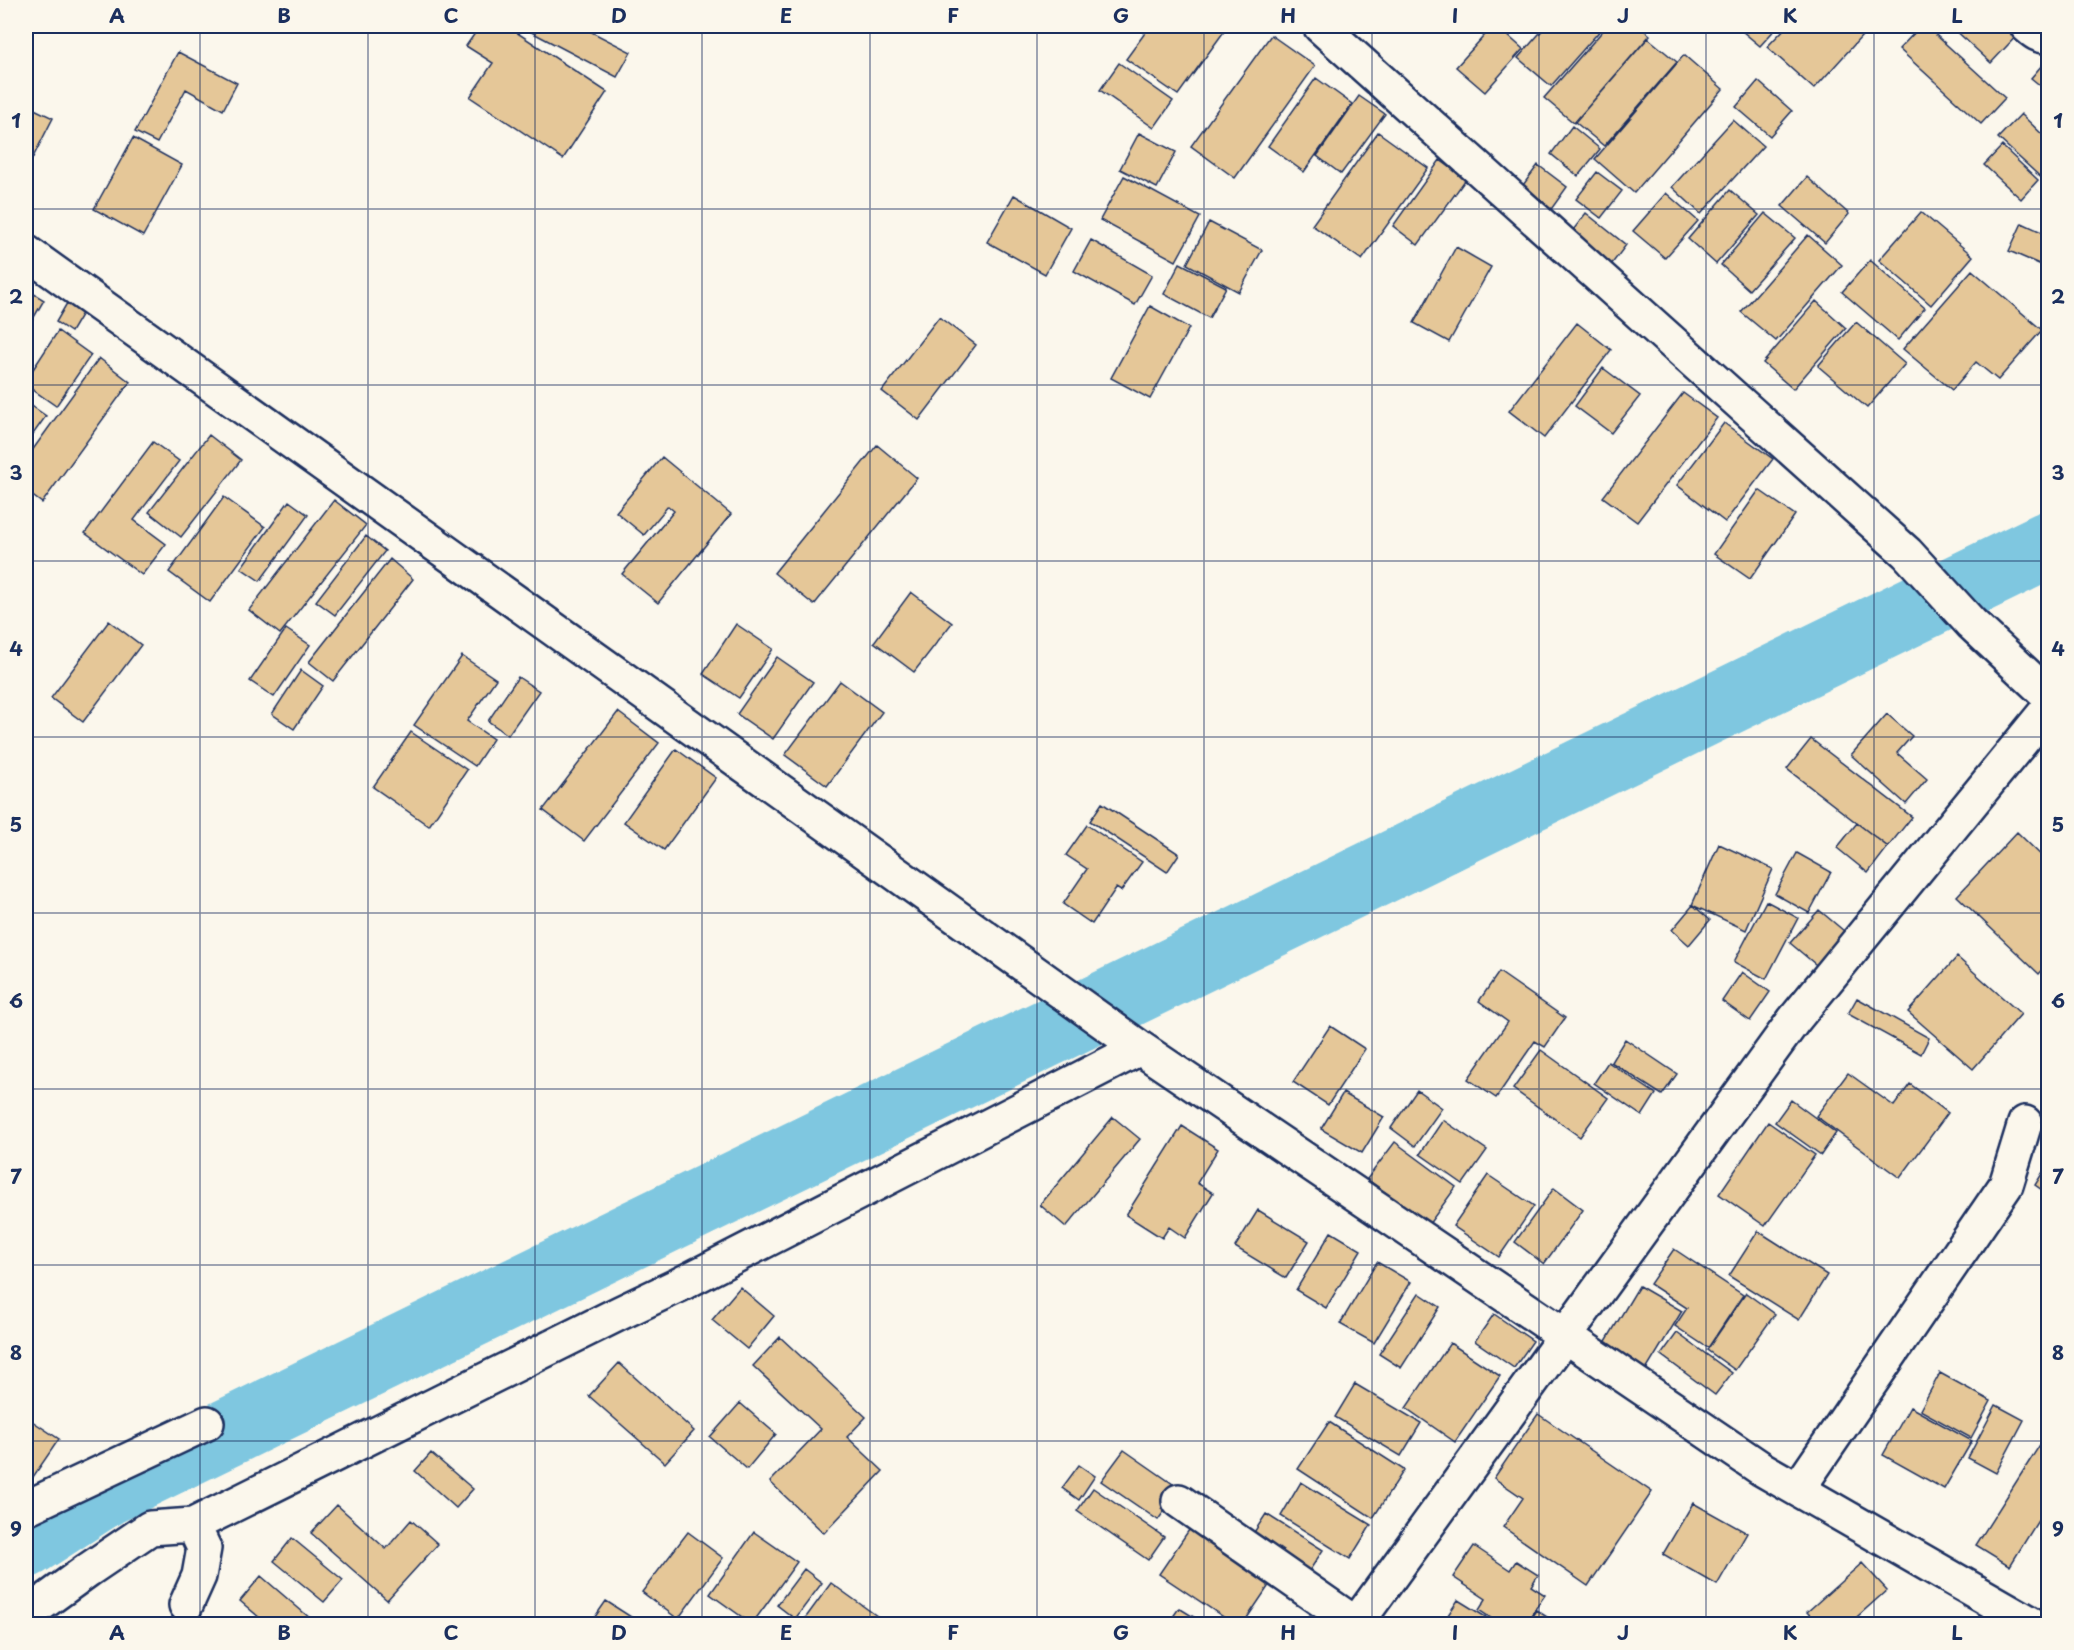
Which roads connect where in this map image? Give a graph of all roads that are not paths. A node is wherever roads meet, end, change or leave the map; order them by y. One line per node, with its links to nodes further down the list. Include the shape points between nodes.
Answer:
1 (1322, 26): 5 (street, via 1907,553 1971,622)
2 (2027, 26): 3 (street, via 2043,37)
3 (2049, 36)
4 (26, 252): 7 (street)
5 (2049, 695)
6 (2049, 709): 9 (street, via 1794,1020)
7 (1136, 1045): 9 (street); 14 (street, via 679,1285)
8 (2025, 1123): 11 (street, via 2006,1185)
9 (1566, 1335): 11 (street, via 1762,1469); 12 (street, via 1356,1624)
10 (207, 1423): 13 (street)
11 (1798, 1489): 17 (street)
12 (1179, 1501)
13 (26, 1508)
14 (193, 1525): 15 (street, via 204,1548 199,1576); 16 (street, via 150,1528)
15 (186, 1605)
16 (26, 1615)
17 (2032, 1624)

